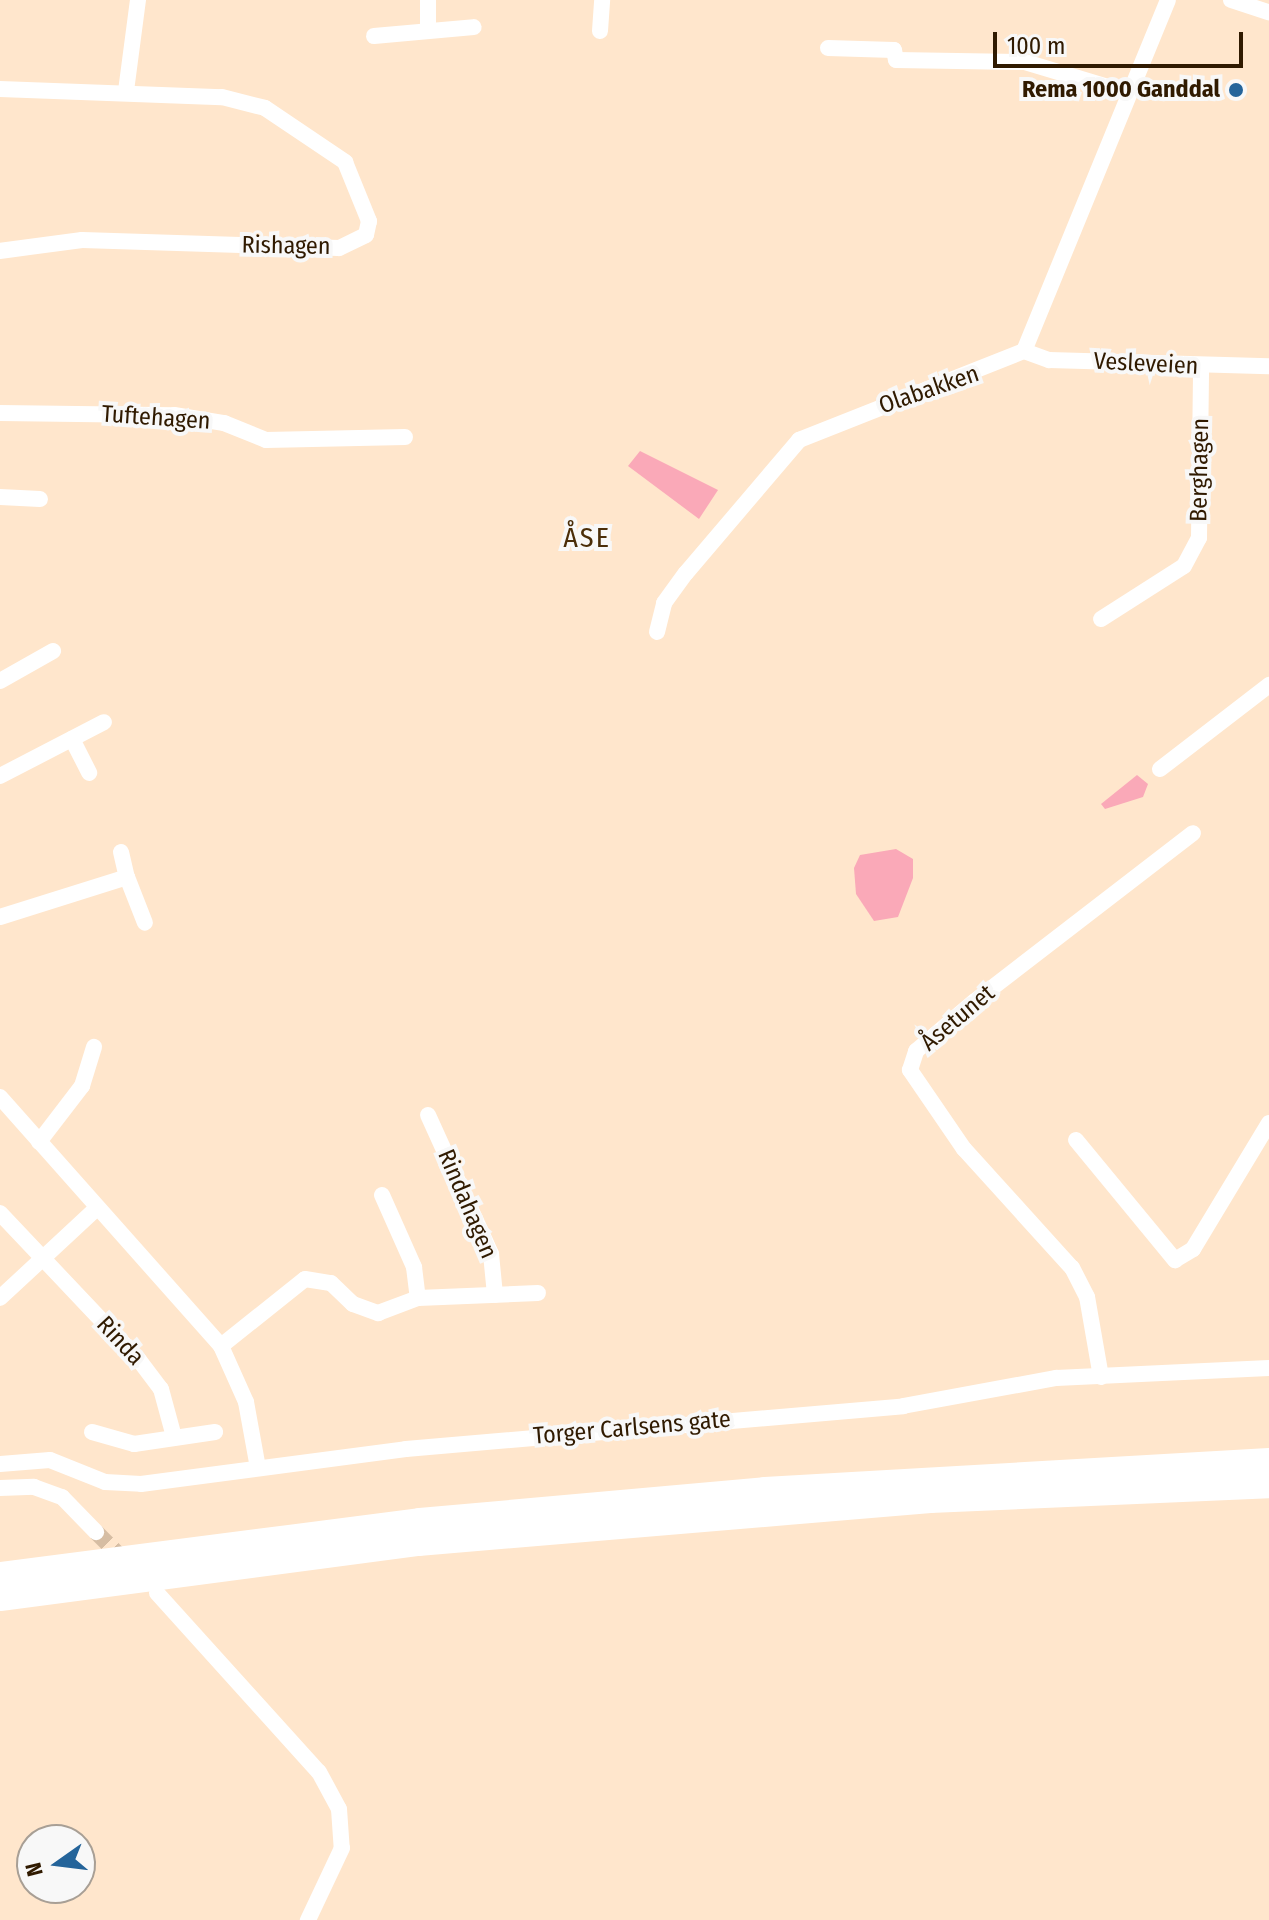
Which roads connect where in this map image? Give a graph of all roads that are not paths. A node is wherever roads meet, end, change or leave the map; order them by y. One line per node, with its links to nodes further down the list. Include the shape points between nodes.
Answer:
1 (138, 0): 13 (street)
2 (428, 0): 7 (street)
3 (602, 0): 9 (street)
4 (1168, 0): 14 (street)
5 (1231, 0): 6 (street)
6 (1269, 12)
7 (428, 27): 8 (street); 10 (street)
8 (474, 27)
9 (600, 31)
10 (374, 36)
11 (828, 48): 14 (street, via 894,50 896,60 1025,62)
12 (0, 89): 13 (street, Rishagen)
13 (126, 91): 15 (street, Rishagen, via 222,97 265,108 308,131 345,162 364,199 366,235 339,248 82,240)
14 (1128, 93): 16 (street)
15 (0, 251)
16 (1024, 351): 18 (street, Vesleveien, via 1049,360); 24 (street, Olabakken, via 799,440 686,573 664,603)
17 (1269, 366): 18 (street, Vesleveien)
18 (1201, 367): 23 (street, Berghagen, via 1199,538 1184,566)
19 (0, 413): 20 (street, Tuftehagen, via 174,415 224,423 266,440)
20 (405, 437)
21 (0, 497): 22 (street)
22 (40, 499)
23 (1101, 619)
24 (657, 632)
25 (53, 651): 26 (street)
26 (0, 681)
27 (1269, 685): 30 (street)
28 (104, 722): 29 (street)
29 (72, 739): 31 (street); 32 (street)
30 (1160, 769)
31 (89, 773)
32 (0, 776)
33 (1193, 833): 54 (street, Åsetunet, via 975,1001 916,1051 910,1070 964,1149 1072,1268 1087,1297)
34 (121, 852): 35 (street)
35 (127, 877): 36 (street); 37 (street)
36 (0, 917)
37 (145, 923)
38 (94, 1047): 43 (street, via 82,1086)
39 (0, 1097): 43 (street)
40 (428, 1115): 49 (street, Rindahagen, via 491,1254)
41 (1269, 1123): 42 (street, via 1193,1249 1175,1260)
42 (1076, 1140)
43 (39, 1142): 45 (street)
44 (382, 1195): 51 (street, via 414,1267)
45 (97, 1208): 47 (street); 52 (street)
46 (0, 1213): 47 (street, Rinda)
47 (42, 1258): 50 (street); 57 (street, Rinda, via 161,1389)
48 (538, 1293): 49 (street, Rindahagen)
49 (495, 1295): 51 (street, Rindahagen)
50 (0, 1298)
51 (418, 1298): 52 (street, Rindahagen, via 370,1312 331,1283 305,1279)
52 (221, 1346): 60 (street, via 246,1402)
53 (1269, 1368): 54 (street, Torger Carlsens gate)
54 (1101, 1377): 60 (street, Torger Carlsens gate, via 1011,1384 903,1406)
55 (92, 1432): 57 (street, via 134,1444)
56 (215, 1432): 57 (street)
57 (174, 1437)
58 (1269, 1462): 64 (highway, via 797,1489 467,1517)
59 (0, 1464): 60 (street, Torger Carlsens gate, via 50,1460 105,1482 141,1484)
60 (258, 1468)
61 (1269, 1484): 66 (highway, via 930,1499 418,1542)
62 (0, 1488): 63 (street, via 34,1487 62,1497)
63 (96, 1532)
64 (0, 1576)
65 (157, 1593): 67 (street, via 319,1772 339,1809 342,1848)
66 (0, 1597)
67 (308, 1920)

